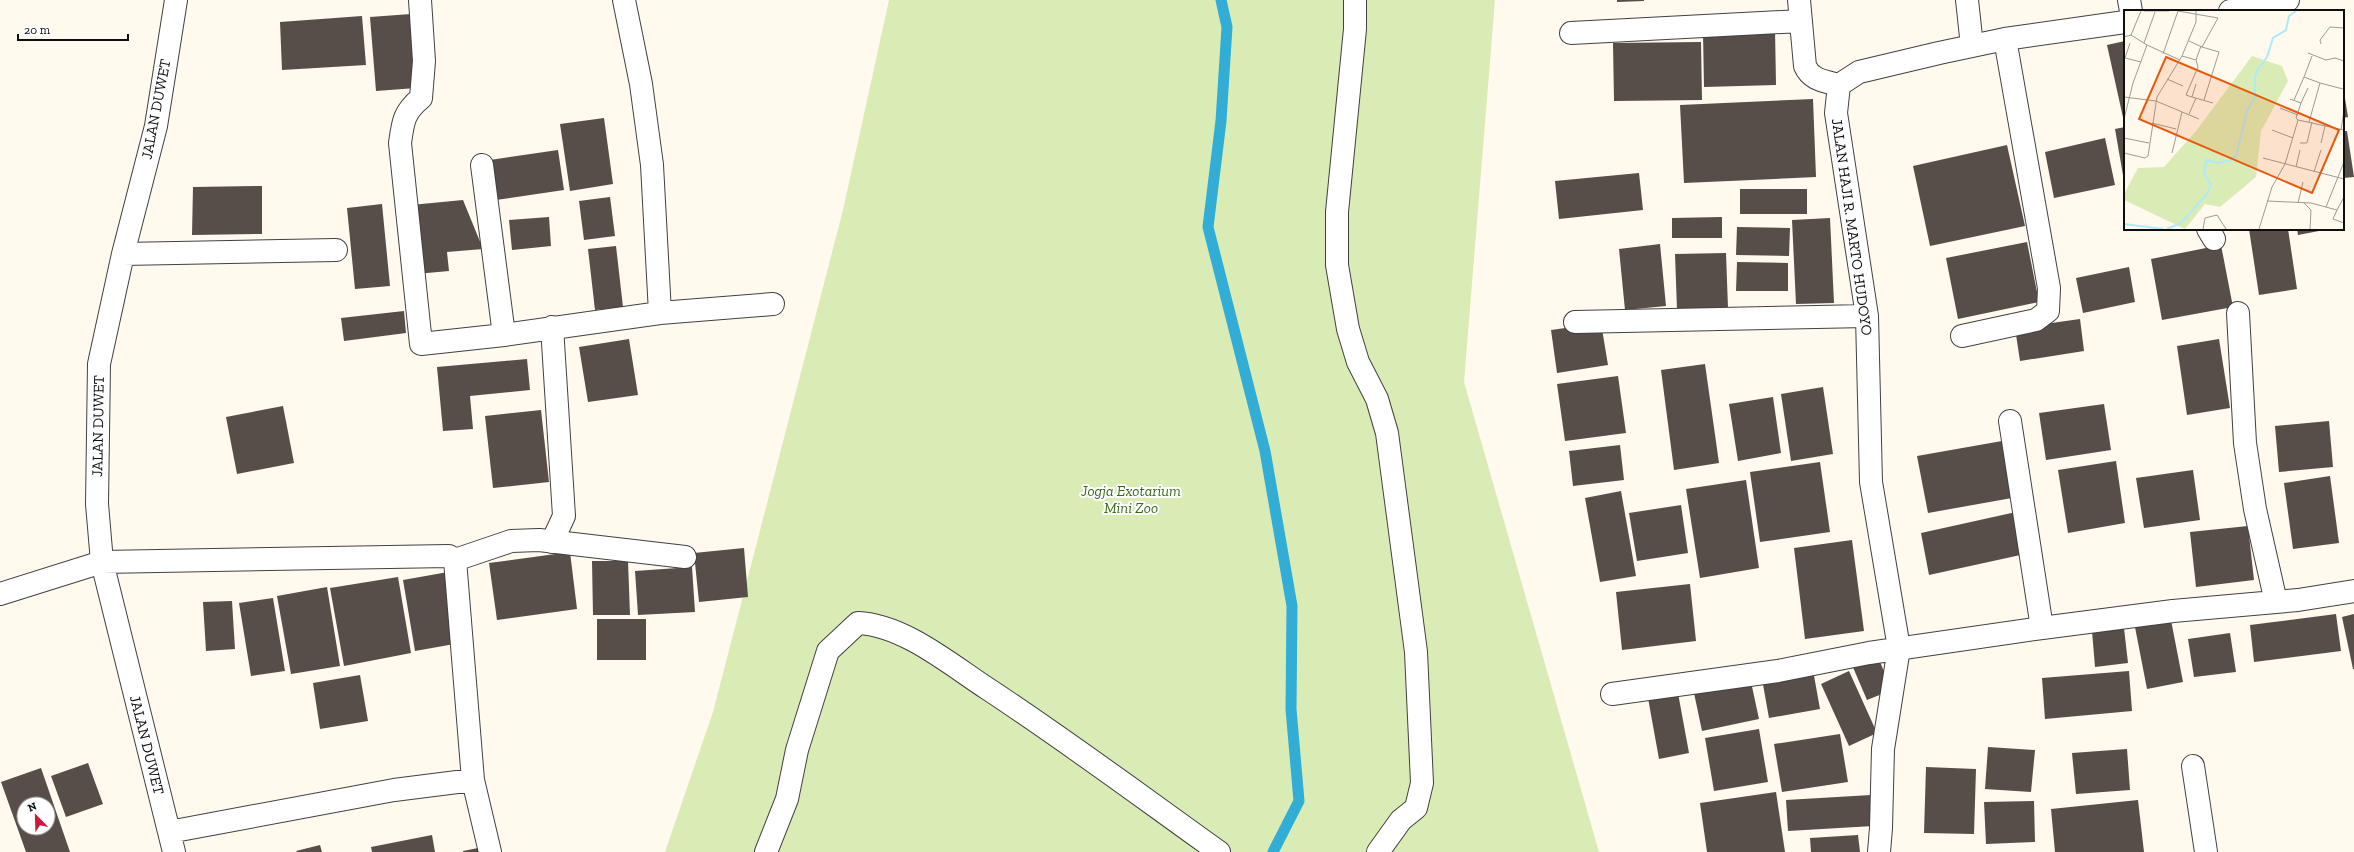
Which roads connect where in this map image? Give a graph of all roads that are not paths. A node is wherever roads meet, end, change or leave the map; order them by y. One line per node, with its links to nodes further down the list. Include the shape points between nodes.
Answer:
1 (176, 0): 18 (street, JALAN DUWET, via 156,126)
2 (420, 0): 25 (street, via 424,62 421,98 409,108 400,142 421,344)
3 (624, 0): 20 (street, via 641,84 652,165)
4 (1355, 0): 44 (street, via 1355,29 1337,212 1338,265 1348,329 1358,362 1377,399 1387,433 1416,652 1422,783 1416,808 1401,820)
5 (1967, 0): 14 (street)
6 (2129, 0): 8 (street)
7 (2288, 0): 9 (street)
8 (2131, 10)
9 (2235, 10)
10 (1800, 11): 12 (street); 15 (street, via 1805,66 1808,73 1813,78)
11 (2124, 22): 13 (street)
12 (1571, 34)
13 (2005, 39): 14 (street); 26 (street, via 2050,304 2048,311 2036,320)
14 (1972, 46): 15 (street, via 1859,72)
15 (1839, 84): 22 (street, JALAN HAJI R. MARTO HUDOYO, via 1836,113)
16 (482, 165): 25 (street)
17 (336, 250): 18 (street)
18 (123, 254): 31 (street, JALAN DUWET, via 99,364 97,504)
19 (773, 304): 20 (street)
20 (660, 313): 24 (street)
21 (2238, 313): 34 (street, via 2245,443 2255,509)
22 (1867, 316): 23 (street); 36 (street, JALAN HAJI R. MARTO HUDOYO, via 1871,482)
23 (1575, 322)
24 (552, 327): 25 (street); 28 (street, via 564,516)
25 (504, 335)
26 (1962, 336)
27 (2010, 421): 35 (street)
28 (552, 542): 29 (street); 30 (street, via 511,542)
29 (685, 557)
30 (455, 560): 31 (street, via 443,554); 39 (street)
31 (102, 562): 33 (street); 40 (street, JALAN DUWET)
32 (2354, 591): 34 (street)
33 (0, 594)
34 (2276, 602): 35 (street, via 2173,611)
35 (2042, 628): 36 (street)
36 (1899, 648): 37 (street, via 1778,671); 45 (street, JALAN HAJI R. MARTO HUDOYO, via 1882,749 1881,828)
37 (1612, 694)
38 (2193, 766): 46 (street)
39 (473, 780): 40 (street, via 394,790); 41 (street)
40 (172, 842)
41 (490, 852)
42 (766, 852): 43 (street, via 787,798 797,750 828,651 858,623 875,624 921,645 1031,718)
43 (1219, 852)
44 (1378, 852)
45 (1878, 852)
46 (2206, 852)

